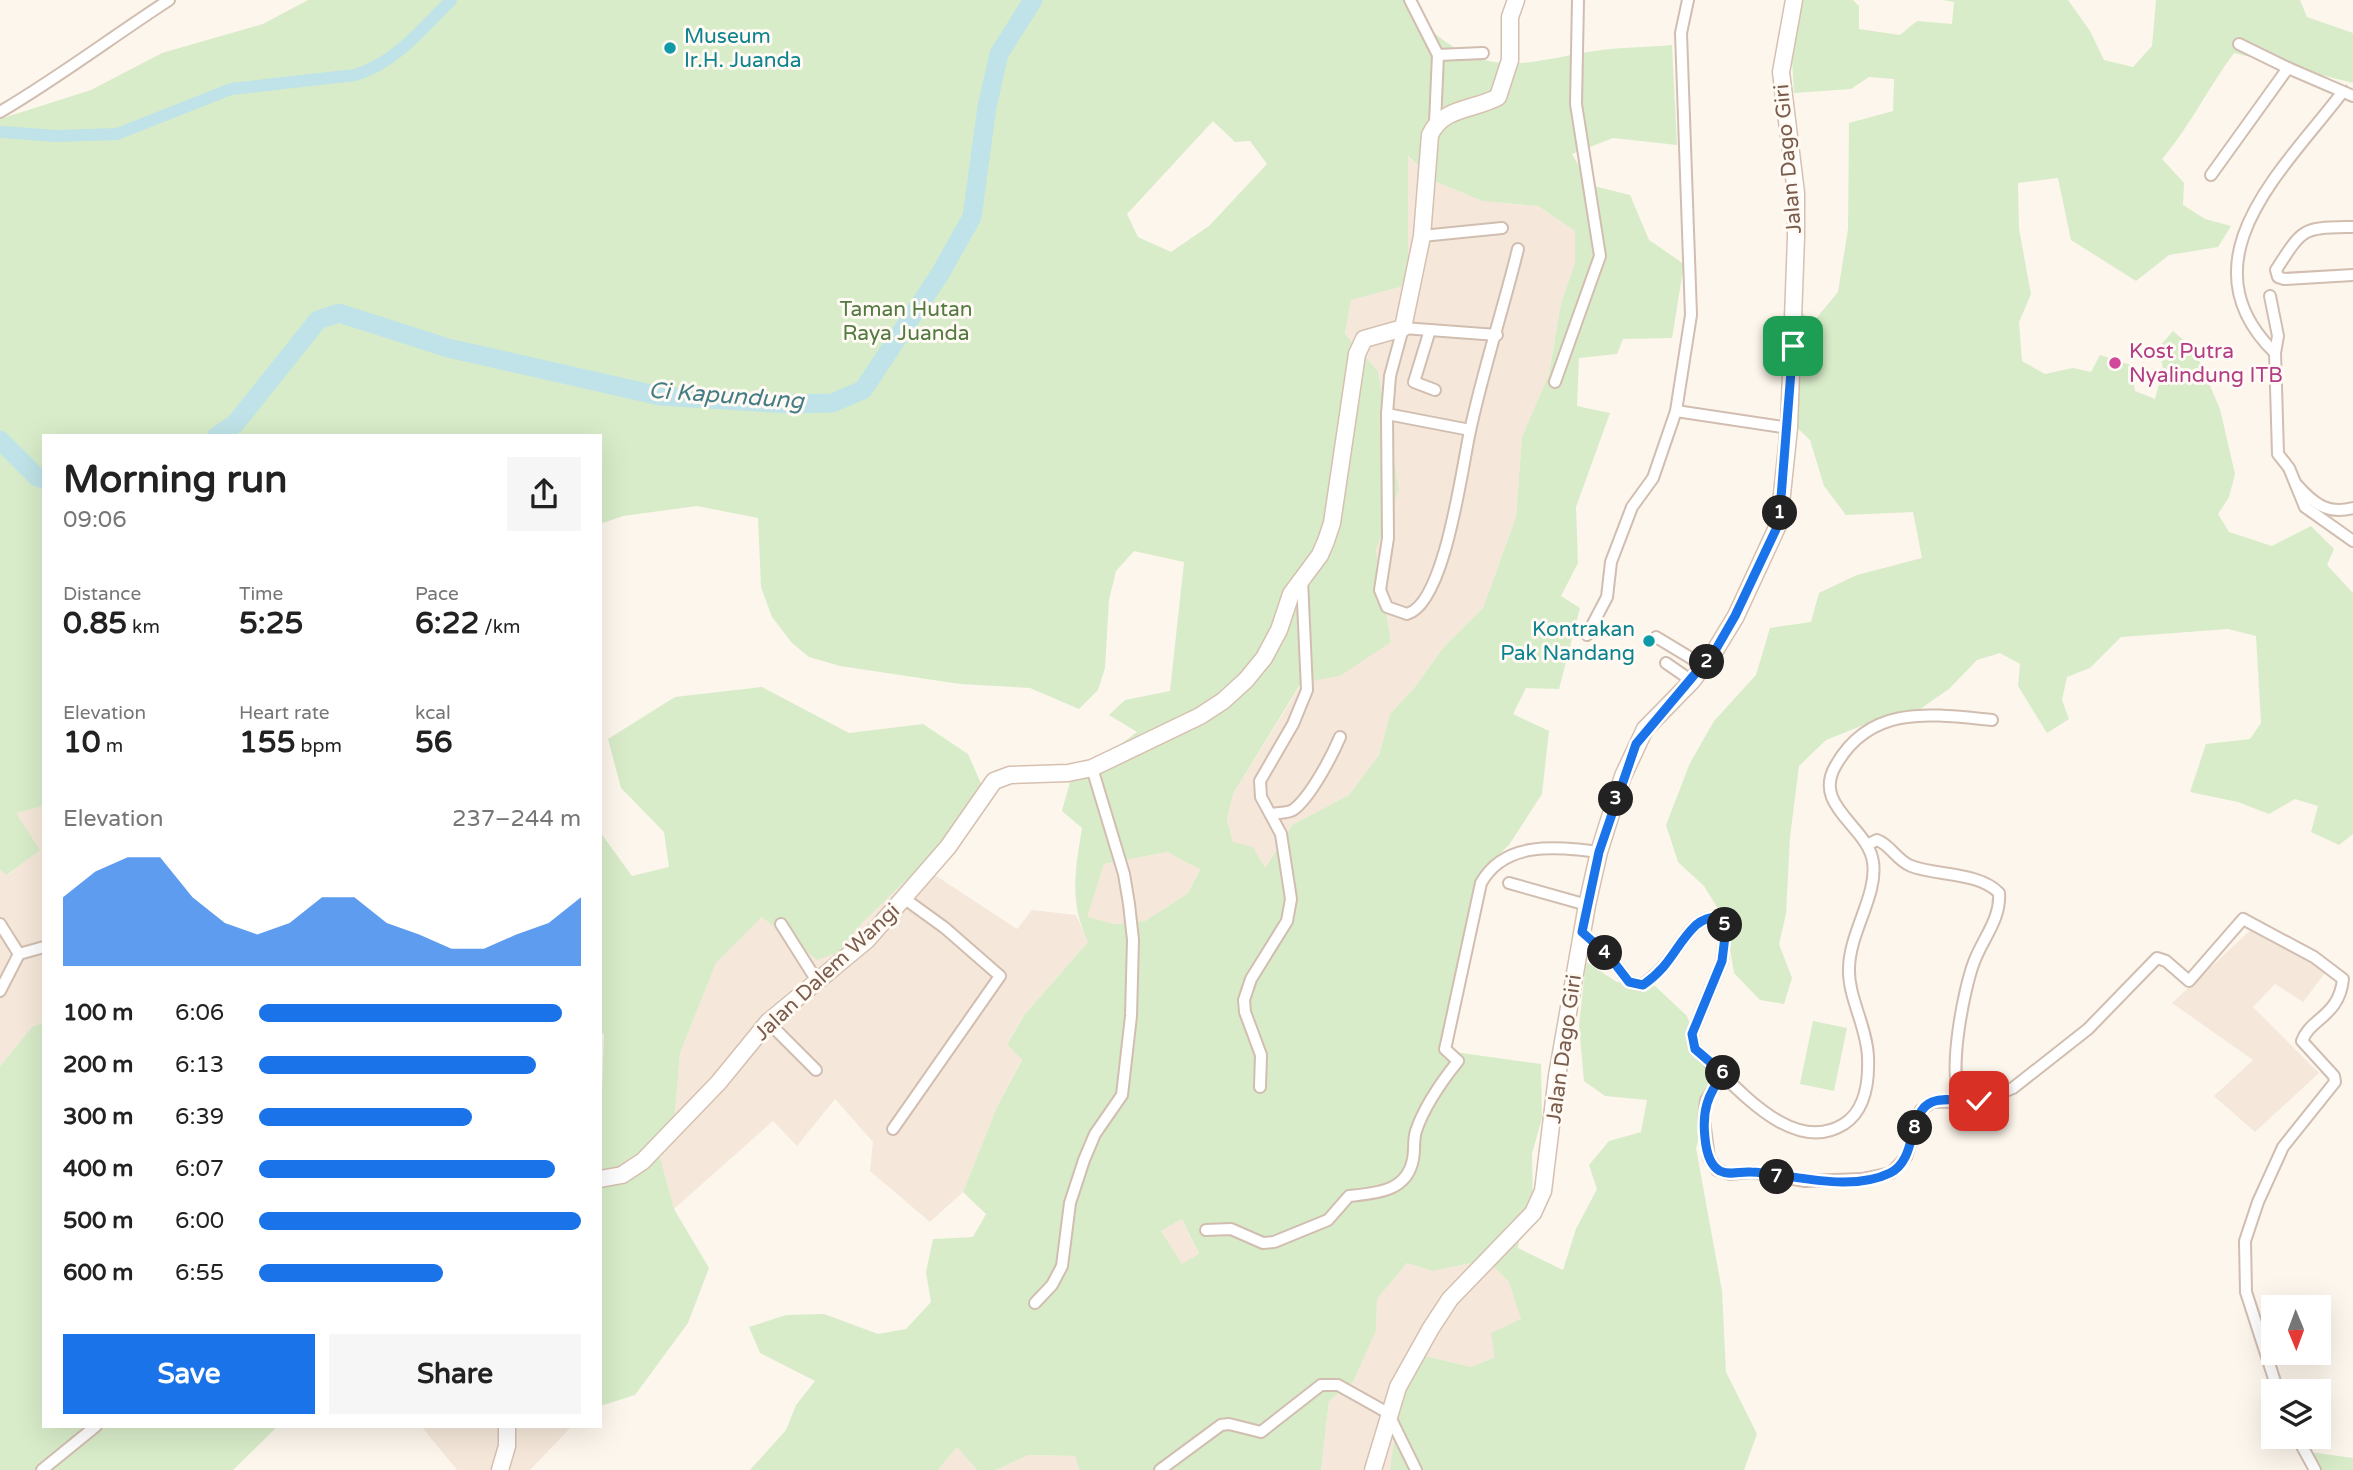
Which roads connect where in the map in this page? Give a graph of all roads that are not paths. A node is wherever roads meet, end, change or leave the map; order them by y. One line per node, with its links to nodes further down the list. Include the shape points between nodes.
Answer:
1 (169, 0): 12 (street)
2 (1410, 0): 9 (street)
3 (1516, 0): 13 (street, via 1510,17 1510,60 1498,97)
4 (1578, 0): 25 (street, via 1576,104 1600,256)
5 (1688, 0): 27 (street, via 1681,33 1691,315)
6 (1794, 0): 29 (street, Jalan Dago Giri, via 1781,72 1796,193)
7 (2239, 44): 10 (street)
8 (1483, 53): 9 (street)
9 (1438, 55): 13 (street)
10 (2288, 68): 11 (street); 14 (street)
11 (2347, 95): 24 (street, via 2284,162 2242,235 2236,260 2237,289 2259,337)
12 (0, 112)
13 (1435, 123): 17 (street, via 1430,135)
14 (2211, 175)
15 (2353, 227): 19 (street, via 2303,232 2276,270 2284,279)
16 (1502, 228): 17 (street)
17 (1422, 236): 21 (street)
18 (1518, 249): 23 (street)
19 (2353, 275)
20 (2270, 296): 24 (street, via 2278,336)
21 (1403, 328): 22 (street); 28 (street, via 1390,376); 34 (street, Jalan Dalem Wangi, via 1364,339 1357,354 1332,523 1320,555)
22 (1430, 330): 23 (street); 26 (street, via 1414,384)
23 (1497, 335): 30 (street)
24 (2275, 353): 31 (street, via 2278,454)
25 (1555, 382)
26 (1435, 390)
27 (1676, 411): 29 (street); 35 (street, via 1653,478 1632,508 1611,562 1607,597)
28 (1387, 414): 30 (street); 30 (street, via 1388,538 1380,590 1387,607 1400,613 1422,606 1443,556)
29 (1789, 428): 38 (street, Jalan Dago Giri, via 1779,523 1735,616)
30 (1470, 430)
31 (2290, 472): 32 (street, via 2312,503 2332,511); 33 (street, via 2305,507)
32 (2353, 508)
33 (2353, 541)
34 (1301, 578): 42 (street, Jalan Dalem Wangi, via 1269,649 1223,701); 43 (street, via 1307,690 1260,781 1261,797)
35 (1587, 635)
36 (1656, 637): 38 (street)
37 (1666, 663): 39 (street)
38 (1704, 666): 39 (street, Jalan Dago Giri)
39 (1692, 681): 45 (street, Jalan Dago Giri, via 1636,744)
40 (1992, 720): 44 (street, via 1943,715 1904,719 1875,724 1858,734 1835,766 1831,795)
41 (1340, 737): 43 (street, via 1304,799 1292,811)
42 (1091, 768): 47 (street, Jalan Dalem Wangi, via 1000,776); 67 (street, via 1129,904 1131,1016 1122,1095 1095,1134 1084,1160 1070,1203 1062,1266)
43 (1271, 814): 62 (street, via 1281,834 1290,899 1287,921 1251,979 1244,1000 1244,1012 1261,1055)
44 (1867, 845): 61 (street, via 1874,878 1851,946 1848,972 1866,1032 1868,1056 1859,1110 1832,1131 1818,1133 1780,1125); 63 (street, via 1877,840 1910,866 1983,883 1999,893 2000,909 1973,964 1961,1024 1954,1077)
45 (1599, 852): 48 (street, Jalan Dago Giri); 66 (street, via 1528,850 1489,869 1481,883 1445,1049 1458,1061 1415,1133 1414,1157 1404,1180 1380,1192 1349,1196 1328,1220 1275,1242 1263,1243 1231,1228)
46 (1509, 883): 48 (street)
47 (905, 899): 57 (street, Jalan Dalem Wangi, via 867,940); 64 (street, via 1000,976)
48 (1587, 905): 51 (street, Jalan Dago Giri)
49 (0, 923): 52 (street)
50 (781, 924): 57 (street)
51 (1582, 932): 61 (street, via 1629,982 1643,985 1674,956 1697,924 1712,917 1723,921 1722,961 1692,1034 1695,1049); 69 (street, Jalan Dago Giri, via 1543,1191 1532,1213 1450,1299 1398,1387)
52 (12, 941): 53 (street); 55 (street)
53 (0, 948)
54 (42, 948): 55 (street)
55 (19, 954): 58 (street)
56 (2348, 978): 63 (street, via 2243,919 2189,981 2157,958 2088,1029 2013,1088 1979,1101); 68 (street, via 2335,1005 2302,1041 2334,1076 2334,1082 2283,1147 2245,1241 2246,1292)
57 (817, 981): 59 (street, Jalan Dalem Wangi)
58 (0, 991)
59 (768, 1022): 60 (street); 65 (street, Jalan Dalem Wangi, via 719,1082 643,1161 622,1175)
60 (816, 1070)
61 (1724, 1074): 63 (street, via 1706,1100 1705,1139 1717,1170 1730,1174 1751,1172 1805,1181 1891,1173 1906,1157 1921,1110 1932,1102)
62 (1260, 1087)
63 (1962, 1099)
64 (893, 1129)
65 (602, 1179)
66 (1206, 1230)
67 (1035, 1303)
68 (2274, 1379)
69 (1388, 1413): 75 (street, via 1338,1385 1321,1385 1269,1428 1251,1432 1221,1425); 76 (street, Jalan Dago Giri); 77 (street)
70 (94, 1428): 73 (street)
71 (507, 1428): 74 (street)
72 (2304, 1449): 78 (street)
73 (42, 1470)
74 (500, 1470)
75 (1160, 1470)
76 (1373, 1470)
77 (1416, 1470)
78 (2315, 1470)

